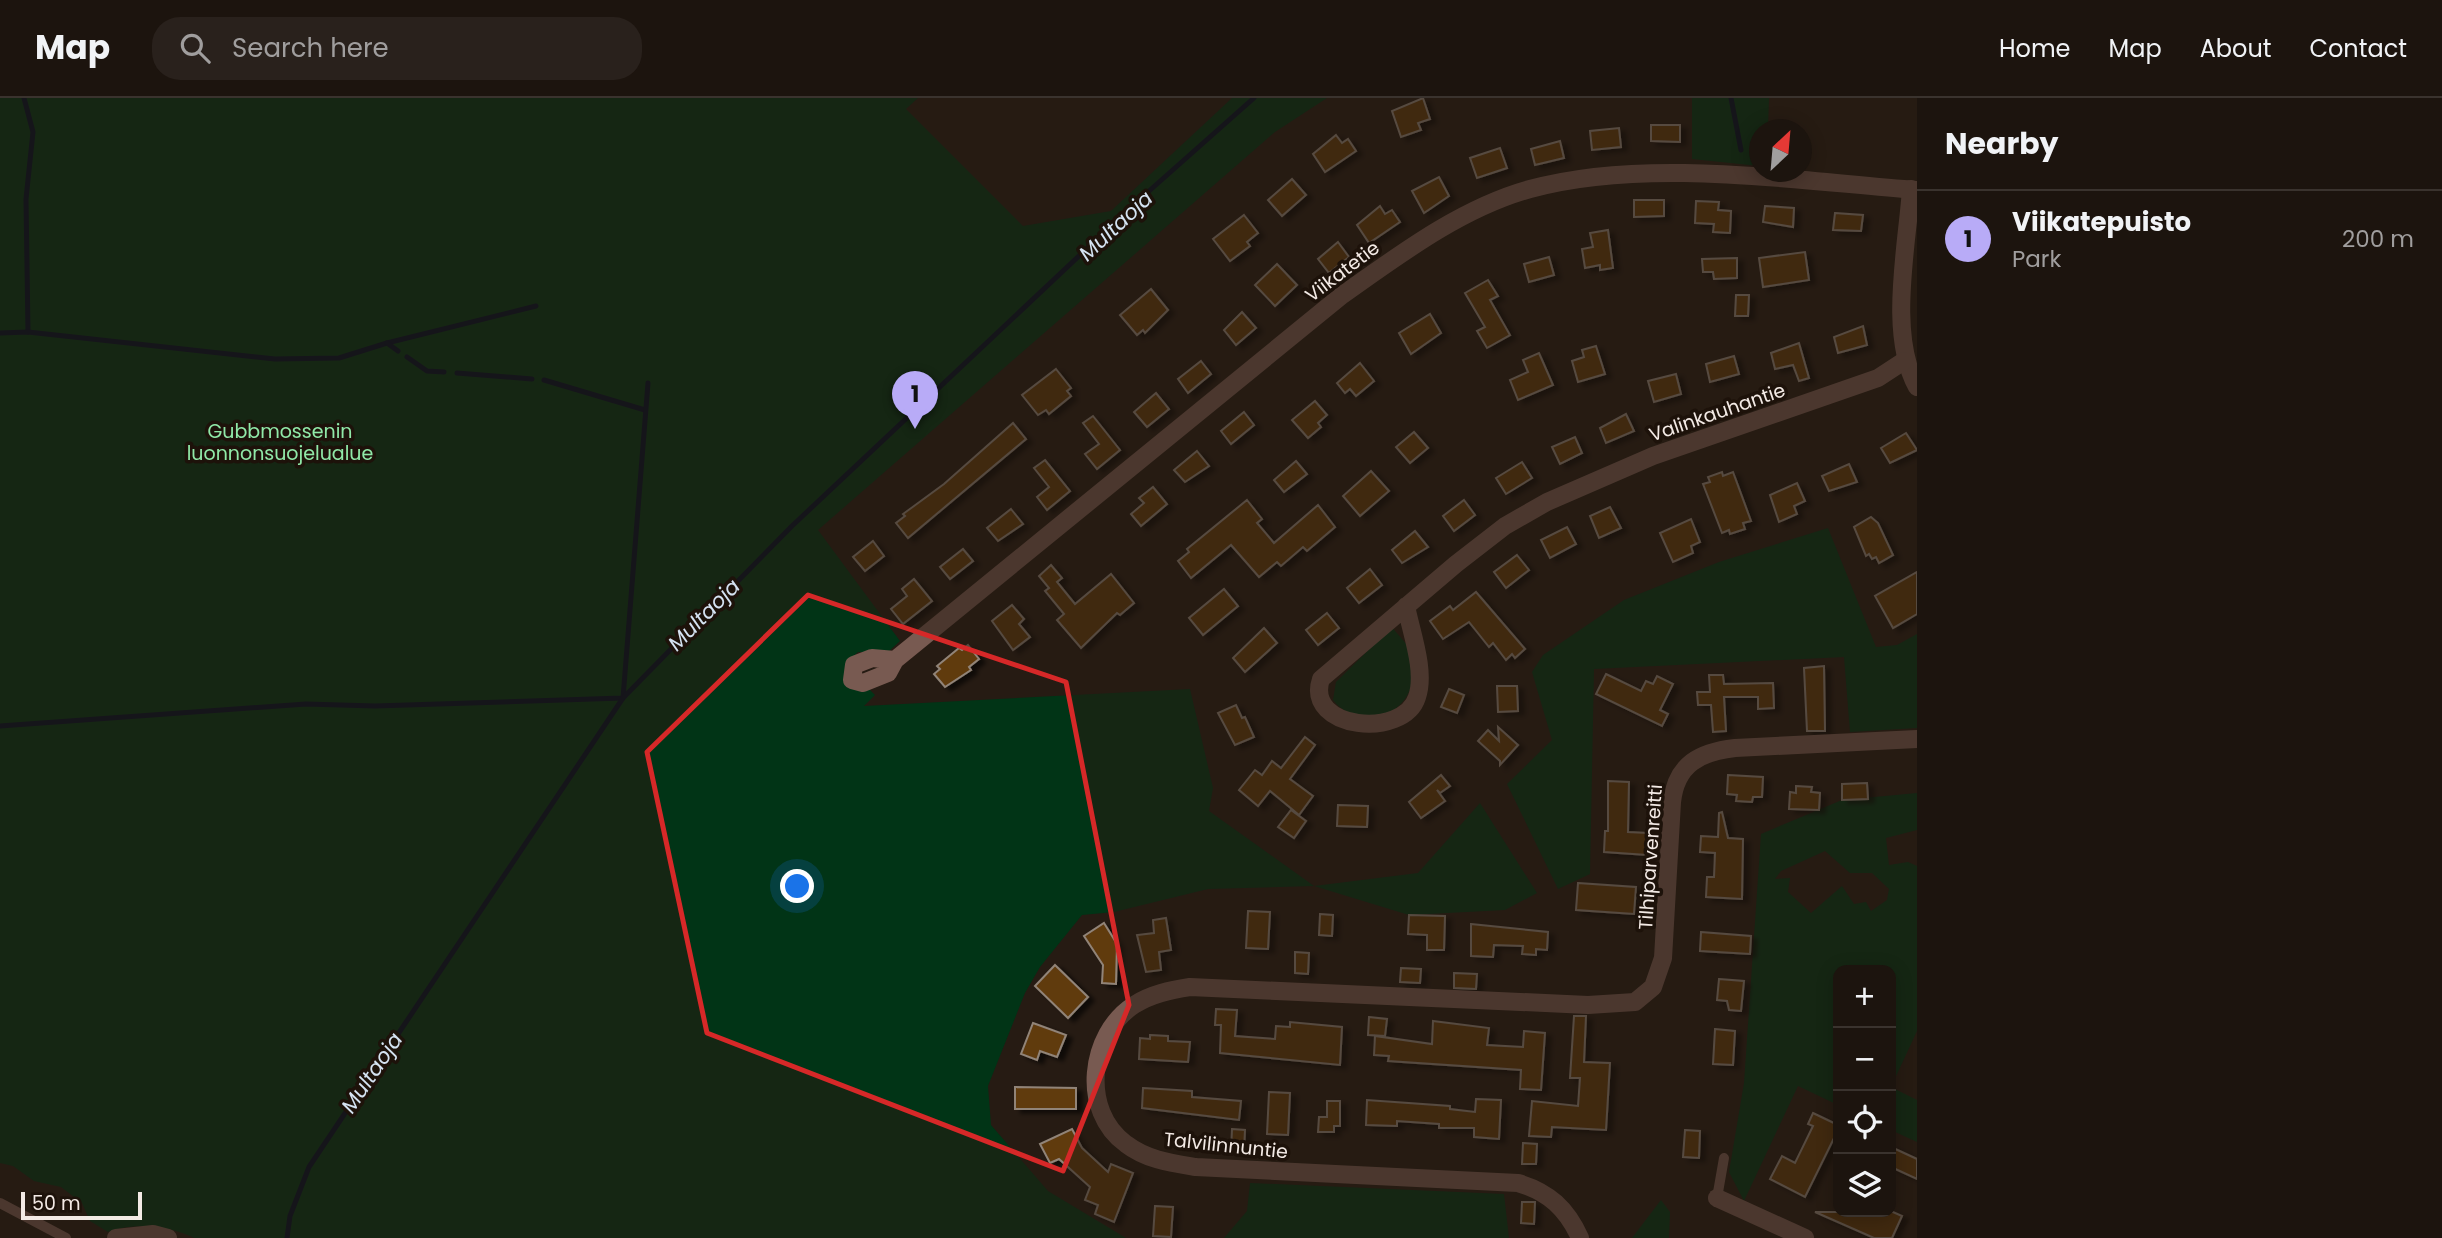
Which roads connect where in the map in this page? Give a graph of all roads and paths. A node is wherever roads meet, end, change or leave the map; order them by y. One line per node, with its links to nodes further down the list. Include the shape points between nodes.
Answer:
1 (1914, 189): 2 (street, via 1902,307); 5 (street, Viikatetie, via 1707,174 1643,174 1528,189 1473,213 1417,244 1336,300)
2 (1904, 361): 3 (street); 4 (street, Valinkauhantie, via 1878,378 1653,456 1547,502 1505,526)
3 (1917, 387)
4 (1406, 606): 4 (street, Valinkauhantie, via 1321,679 1319,693 1326,708 1338,718 1379,722 1411,707 1419,679)
5 (895, 660)
6 (1917, 739): 7 (street, Tilhiparvenreitti, via 1735,748 1708,753 1685,766 1675,780 1672,802 1661,968 1643,998)
7 (1625, 1005): 14 (street, Talvilinnuntie, via 1190,987 1159,993 1133,1005 1112,1026 1098,1055 1096,1086 1102,1114 1124,1143 1151,1158 1196,1167 1518,1184 1563,1208)
8 (1724, 1158): 9 (lane)
9 (1717, 1198): 15 (street)
10 (0, 1203): 11 (lane)
11 (66, 1238)
12 (116, 1238): 13 (street, via 153,1234)
13 (168, 1238)
14 (1580, 1238)
15 (1805, 1238)

